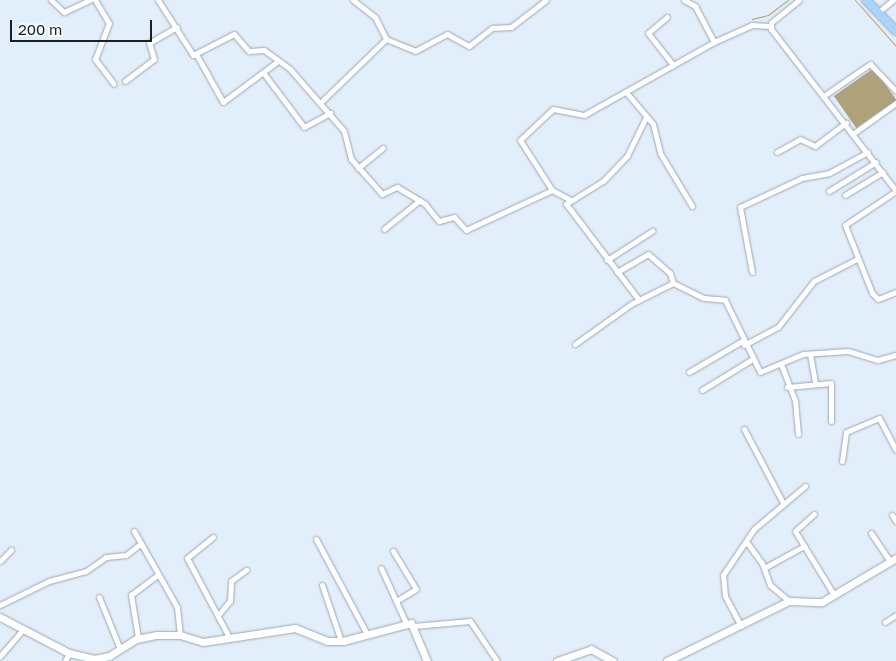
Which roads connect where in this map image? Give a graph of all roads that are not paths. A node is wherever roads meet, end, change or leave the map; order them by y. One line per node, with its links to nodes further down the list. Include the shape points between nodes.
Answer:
1 (51, 0): 2 (street, via 64,12)
2 (90, 0)
3 (95, 0): 23 (street, via 109,23 95,59)
4 (158, 0): 14 (street)
5 (353, 0): 16 (street, via 375,18)
6 (546, 0): 16 (street, via 511,27 492,28 467,47 451,34 415,51)
7 (684, 0): 17 (street, via 695,6)
8 (799, 0): 13 (street)
9 (866, 0): 11 (main road)
10 (893, 0): 11 (street)
11 (877, 13): 15 (main road)
12 (667, 16): 20 (street, via 648,33)
13 (770, 26): 17 (street, via 752,25); 26 (street)
14 (177, 27): 18 (street); 22 (street, via 149,43 154,59)
15 (896, 31)
16 (386, 40): 27 (street)
17 (714, 42): 20 (street)
18 (196, 54): 19 (street, via 234,34 249,51 264,50); 21 (street, via 223,102)
19 (278, 61): 21 (street); 27 (street)
20 (673, 65): 25 (street)
21 (264, 75): 29 (street, via 304,127)
22 (125, 81)
23 (114, 84)
24 (896, 91): 26 (street, via 870,64)
25 (626, 92): 30 (street); 39 (street, via 579,116 556,107 522,134 520,140)
26 (825, 95): 31 (street)
27 (320, 103): 29 (street)
28 (896, 103): 32 (street)
29 (330, 113): 37 (street, via 346,134 347,151)
30 (645, 120): 43 (street, via 634,146 609,175); 45 (street, via 656,130 660,153)
31 (846, 123): 32 (street); 34 (street, via 815,146 800,139)
32 (854, 134): 35 (street)
33 (383, 148): 37 (street)
34 (777, 152)
35 (868, 152): 36 (street); 51 (street, via 830,173 802,178 740,207)
36 (876, 162): 38 (street); 40 (street)
37 (358, 168): 44 (street, via 382,194 396,187)
38 (883, 172): 41 (street); 42 (street)
39 (552, 190): 43 (street); 44 (street, via 466,230 454,218 439,221)
40 (829, 191)
41 (896, 191): 48 (street, via 846,222)
42 (845, 195)
43 (569, 199): 49 (street, via 566,206)
44 (420, 200): 46 (street)
45 (692, 206)
46 (384, 229)
47 (652, 231): 49 (street)
48 (857, 259): 53 (street, via 875,298); 55 (street, via 814,281 778,327)
49 (607, 260): 50 (street)
50 (617, 272): 52 (street, via 648,254 670,273); 54 (street)
51 (752, 272)
52 (673, 284): 54 (street); 55 (street, via 704,298 725,300)
53 (896, 292)
54 (639, 300): 56 (street)
55 (743, 343): 59 (street); 61 (street)
56 (575, 344)
57 (810, 354): 58 (street, via 848,351 878,360); 60 (street); 62 (street)
58 (896, 355)
59 (751, 360): 60 (street, via 760,372); 64 (street)
60 (782, 364): 63 (street)
61 (689, 372)
62 (815, 383): 63 (street); 65 (street, via 832,385)
63 (787, 387): 67 (street, via 795,400)
64 (702, 390)
65 (831, 421)
66 (744, 429): 71 (street)
67 (798, 434)
68 (896, 450): 69 (street, via 879,418 846,432)
69 (842, 461)
70 (806, 486): 71 (street)
71 (783, 502): 80 (street, via 754,529)
72 (814, 514): 81 (street, via 795,528)
73 (892, 515): 74 (street)
74 (896, 521)
75 (134, 531): 79 (street)
76 (872, 533): 84 (street)
77 (213, 537): 96 (street, via 188,558)
78 (316, 539): 105 (street)
79 (140, 544): 89 (street); 95 (street, via 126,555 106,557 77,575 49,580)
80 (748, 544): 87 (street); 102 (street, via 722,581)
81 (804, 546): 87 (street); 91 (street)
82 (11, 550): 85 (street)
83 (393, 551): 93 (street, via 416,589)
84 (892, 559): 91 (street)
85 (0, 561)
86 (381, 568): 93 (street)
87 (764, 568): 94 (street, via 770,585)
88 (246, 570): 96 (street, via 231,580 230,601)
89 (156, 576): 104 (street, via 176,607); 107 (street, via 130,595)
90 (322, 585): 108 (street)
91 (834, 595): 94 (street, via 814,603)
92 (99, 597): 109 (street)
93 (396, 601): 100 (street)
94 (789, 601): 102 (street)
95 (0, 605)
96 (219, 614): 106 (street)
97 (896, 615): 99 (street)
98 (0, 618): 103 (street)
99 (885, 622)
100 (406, 623): 101 (street); 105 (street)
101 (414, 626): 113 (street); 114 (street, via 470,622)
102 (742, 626): 117 (street)
103 (23, 630): 110 (street); 111 (street)
104 (180, 634): 106 (street, via 203,642); 107 (street)
105 (367, 634): 108 (street)
106 (230, 637): 108 (street, via 295,628 327,642)
107 (138, 638): 109 (street)
108 (341, 641)
109 (120, 649): 110 (street, via 94,659)
110 (70, 653): 112 (street)
111 (0, 656)
112 (65, 661)
113 (427, 661)
114 (497, 661)
115 (557, 661): 116 (street, via 591,649)
116 (613, 661)
117 (667, 661)

